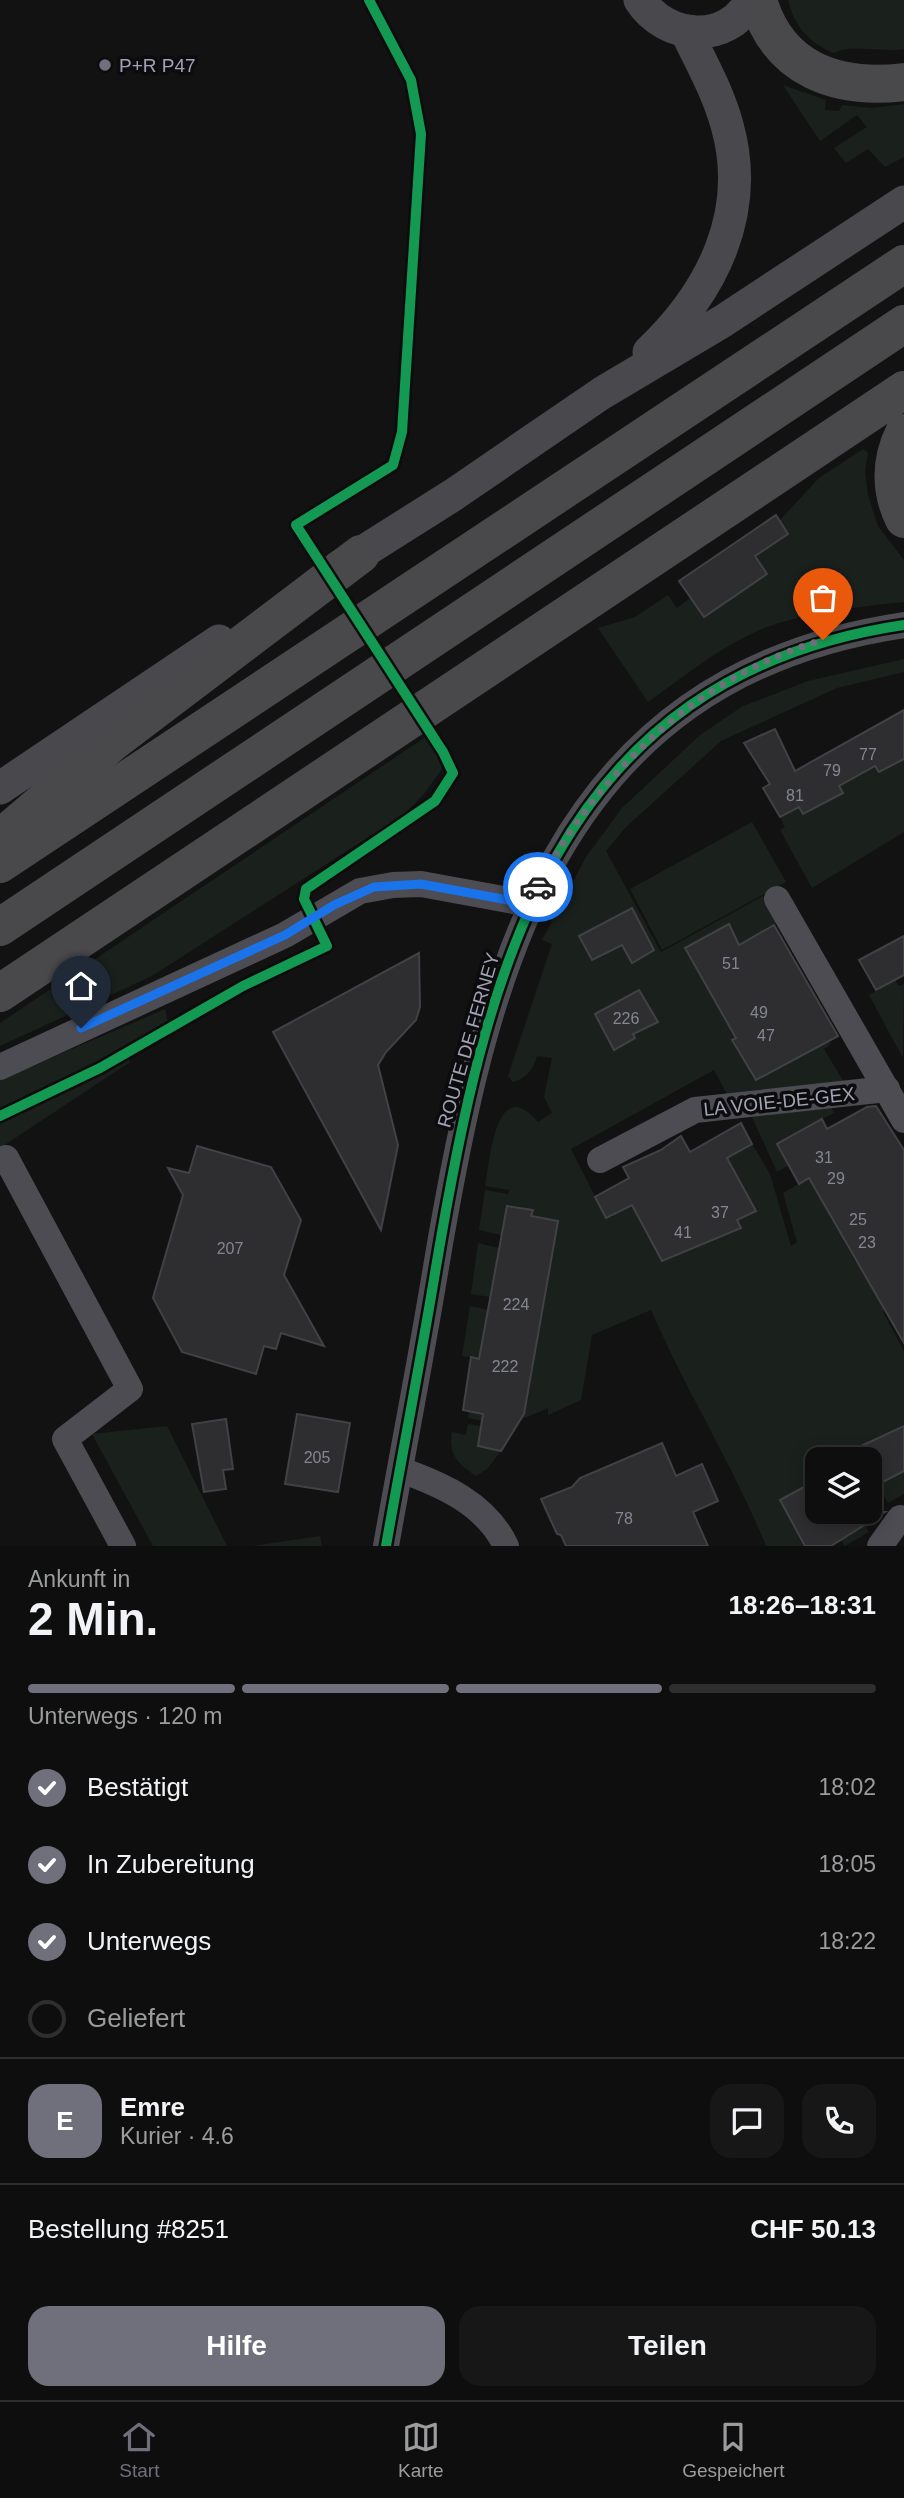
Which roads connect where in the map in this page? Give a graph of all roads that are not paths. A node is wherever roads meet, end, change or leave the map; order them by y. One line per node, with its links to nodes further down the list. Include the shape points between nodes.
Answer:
1 (640, 0): 4 (main road, via 659,20)
2 (751, 0): 4 (main road, via 731,24 712,32)
3 (758, 0): 5 (highway, via 776,41 805,66 851,82)
4 (686, 31): 10 (main road, via 719,102 731,143 736,182 731,219 719,258 688,310)
5 (904, 82)
6 (902, 203): 10 (main road, via 723,321)
7 (904, 264): 17 (highway)
8 (904, 324): 20 (highway)
9 (904, 390): 21 (highway)
10 (603, 393): 13 (main road)
11 (904, 433): 12 (highway, via 893,472 895,496)
12 (904, 519)
13 (361, 554): 15 (main road, via 268,607); 16 (highway, via 114,741)
14 (904, 625): 19 (street, ROUTE DE FERNEY, via 805,646 738,676 694,704 646,743 584,812)
15 (0, 788)
16 (0, 839)
17 (0, 864)
18 (777, 899): 23 (street, LA VOIE-DE-GEX)
19 (530, 904): 22 (street, via 421,884 360,891 285,935); 27 (street, ROUTE DE FERNEY, via 491,1008 465,1106)
20 (0, 927)
21 (0, 993)
22 (0, 1067)
23 (887, 1089): 24 (street, LA VOIE-DE-GEX); 25 (street, LA VOIE-DE-GEX, via 695,1110)
24 (904, 1120)
25 (600, 1160)
26 (0, 1162): 29 (street, via 6,1158 131,1389 65,1439)
27 (401, 1470): 30 (street, ROUTE DE FERNEY); 31 (street, via 479,1509)
28 (904, 1520): 32 (street, via 900,1518)
29 (123, 1546)
30 (386, 1546)
31 (506, 1546)
32 (880, 1546)

